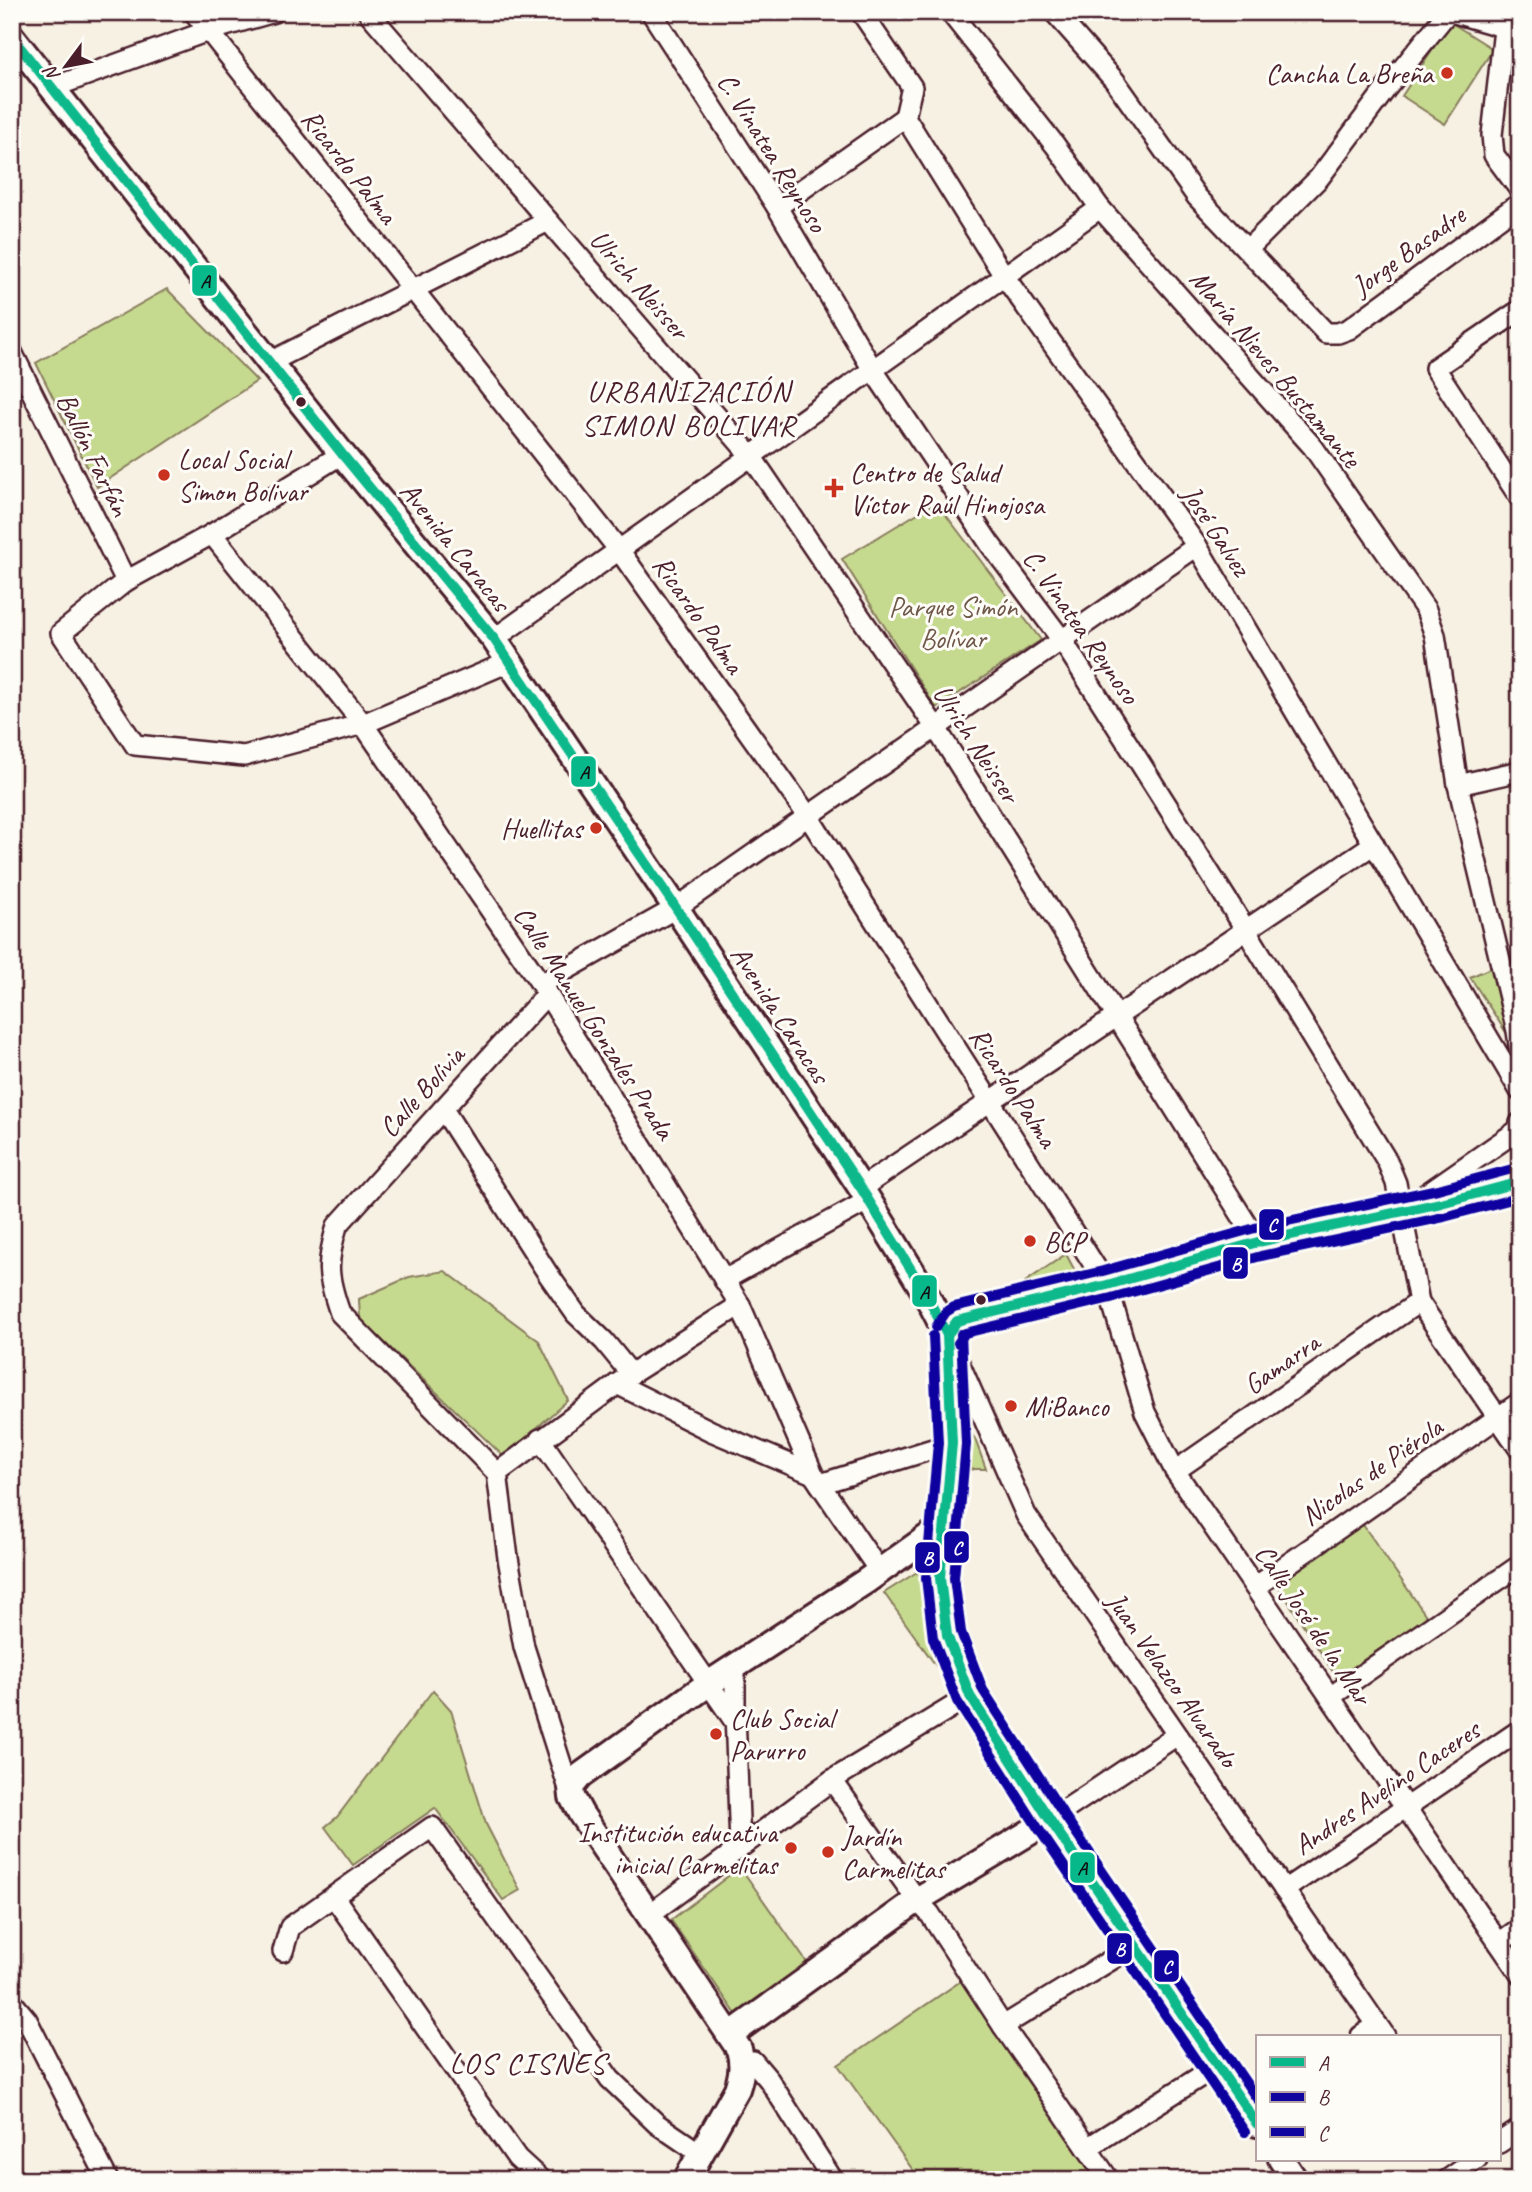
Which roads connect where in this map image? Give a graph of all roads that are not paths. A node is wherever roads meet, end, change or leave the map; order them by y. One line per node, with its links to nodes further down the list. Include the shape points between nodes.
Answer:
1 (194, 12): 9 (street, Ricardo Palma)
2 (274, 12): 9 (street)
3 (368, 12): 18 (street, Ulrich Neisser)
4 (651, 12): 16 (street, C. Vinatea Reynoso)
5 (861, 12): 13 (street, via 912,88)
6 (950, 12): 17 (street, María Nieves Bustamante)
7 (1054, 12): 19 (street, via 1115,81 1197,197)
8 (1450, 12): 10 (street); 19 (street, via 1319,178)
9 (208, 30): 12 (street); 21 (street, Ricardo Palma)
10 (1512, 30): 14 (street, via 1492,135 1494,155)
11 (12, 37): 12 (main road, Avenida Caracas)
12 (51, 88): 24 (main road, Avenida Caracas)
13 (905, 117): 16 (street); 20 (street, José Galvez)
14 (1520, 190)
15 (1520, 203): 19 (street, Jorge Basadre, via 1338,333 1326,333)
16 (776, 208): 25 (street, C. Vinatea Reynoso)
17 (1100, 208): 20 (street); 39 (street, María Nieves Bustamante, via 1313,447 1426,610 1435,635)
18 (548, 221): 21 (street); 27 (street, Ulrich Neisser)
19 (1248, 249)
20 (1004, 276): 25 (street); 30 (street, José Galvez)
21 (412, 290): 24 (street); 31 (street, Ricardo Palma)
22 (1520, 310): 28 (street, via 1435,368)
23 (12, 352): 32 (street, Ballón Farfán)
24 (270, 362): 26 (main road, Avenida Caracas)
25 (873, 370): 27 (street); 34 (street, C. Vinatea Reynoso, via 990,544)
26 (342, 454): 29 (street); 33 (main road, Avenida Caracas)
27 (751, 456): 31 (street); 37 (street, Ulrich Neisser)
28 (1520, 498)
29 (212, 534): 32 (street); 36 (street, Calle Manuel Gonzales Prada)
30 (1197, 546): 34 (street, Calle Bolivia); 41 (street, José Galvez)
31 (619, 550): 33 (street); 40 (street, Ricardo Palma)
32 (126, 581): 36 (street, via 61,633 135,745 244,756)
33 (494, 639): 35 (main road, Avenida Caracas)
34 (1062, 640): 37 (street, Calle Bolivia); 43 (street, C. Vinatea Reynoso)
35 (509, 662): 36 (street); 42 (main road, Avenida Caracas)
36 (363, 724): 44 (street, Calle Manuel Gonzales Prada)
37 (936, 728): 40 (street, Calle Bolivia); 45 (street, Ulrich Neisser)
38 (1520, 771): 39 (street)
39 (1458, 785): 46 (street, María Nieves Bustamante)
40 (808, 816): 42 (street, Calle Bolivia); 48 (street, Ricardo Palma)
41 (1374, 844): 43 (street); 47 (street, José Galvez)
42 (676, 908): 44 (street, Calle Bolivia); 52 (main road, Avenida Caracas)
43 (1246, 930): 45 (street); 53 (street, C. Vinatea Reynoso, via 1387,1161)
44 (544, 989): 49 (street, Calle Bolivia); 55 (street, Calle Manuel Gonzales Prada)
45 (1117, 1016): 48 (street); 54 (street, Ulrich Neisser)
46 (1520, 1052)
47 (1520, 1091)
48 (990, 1101): 52 (street); 56 (street, Ricardo Palma)
49 (443, 1109): 60 (street, via 548,1274 576,1314 604,1341); 67 (street, Calle Bolivia, via 337,1226 329,1256 329,1283 340,1312)
50 (1520, 1123): 53 (street, via 1518,1130)
51 (1520, 1182): 53 (street)
52 (865, 1194): 55 (street); 59 (main road, Avenida Caracas)
53 (1401, 1212): 54 (street); 57 (street, C. Vinatea Reynoso)
54 (1258, 1242): 56 (street)
55 (724, 1280): 58 (street, Calle Manuel Gonzales Prada)
56 (1107, 1285): 59 (street, via 957,1321); 66 (street, Calle José de la Mar, via 1145,1412)
57 (1419, 1302): 62 (street); 66 (street, Gamarra)
58 (740, 1305): 60 (street); 68 (street, Calle Manuel Gonzales Prada)
59 (947, 1335): 64 (main road, Avenida Caracas); 79 (street, Juan Velazco Alvarado, via 1026,1515)
60 (624, 1379): 63 (street); 68 (street, via 711,1431)
61 (1520, 1402): 62 (street, Nicolas de Piérola)
62 (1497, 1417): 65 (street); 72 (street, Nicolas de Piérola)
63 (540, 1439): 67 (street); 74 (street)
64 (952, 1443): 68 (street); 69 (main road, Avenida Caracas)
65 (1520, 1450)
66 (1175, 1471): 72 (street, Calle José de la Mar)
67 (497, 1473): 81 (street, via 524,1647)
68 (816, 1479): 71 (street, Calle Manuel Gonzales Prada)
69 (946, 1524): 71 (main road); 75 (main road, Avenida Caracas, via 940,1578 947,1635)
70 (1520, 1564): 76 (street)
71 (880, 1572): 73 (main road)
72 (1255, 1587): 76 (street, Calle José de la Mar)
73 (735, 1667): 74 (main road); 77 (street)
74 (708, 1684): 77 (street); 81 (main road, via 580,1776)
75 (970, 1696): 80 (street); 83 (main road, Avenida Caracas)
76 (1330, 1697): 82 (street, Calle José de la Mar)
77 (735, 1723): 84 (street)
78 (1520, 1730): 82 (street, Andres Avelino Caceres)
79 (1177, 1735): 83 (street); 85 (street, Juan Velazco Alvarado)
80 (832, 1780): 84 (street); 87 (street)
81 (570, 1792): 88 (main road)
82 (1406, 1808): 85 (street, Andres Avelino Caceres); 90 (street, Calle José de la Mar)
83 (1050, 1820): 87 (main road); 91 (main road, Avenida Caracas)
84 (740, 1846): 88 (street)
85 (1284, 1890): 96 (street, Juan Velazco Alvarado)
86 (334, 1898): 92 (street, via 290,1927); 104 (street, via 432,1827 610,2079 657,2124); 108 (street, via 517,2158)
87 (917, 1900): 95 (street); 97 (main road)
88 (650, 1914): 97 (main road)
89 (1520, 1928): 90 (street)
90 (1499, 1943): 93 (street, Calle José de la Mar)
91 (1134, 1946): 95 (street); 99 (main road, Avenida Caracas)
92 (283, 1951)
93 (1520, 1974)
94 (12, 2002): 107 (street, via 27,2020)
95 (1003, 2026): 103 (street)
96 (1374, 2032)
97 (730, 2035): 98 (main road)
98 (743, 2061): 104 (main road, via 737,2089); 110 (street, via 753,2061 769,2080)
99 (1217, 2066): 100 (main road, Avenida Caracas); 103 (street)
100 (1256, 2118)
101 (1520, 2129): 102 (street)
102 (1500, 2142)
103 (1087, 2148): 111 (street)
104 (701, 2154): 109 (main road)
105 (1282, 2160): 112 (main road)
106 (1473, 2160): 113 (street)
107 (108, 2180)
108 (541, 2180)
109 (686, 2180)
110 (833, 2180)
111 (1109, 2180)
112 (1295, 2180)
113 (1447, 2180)

